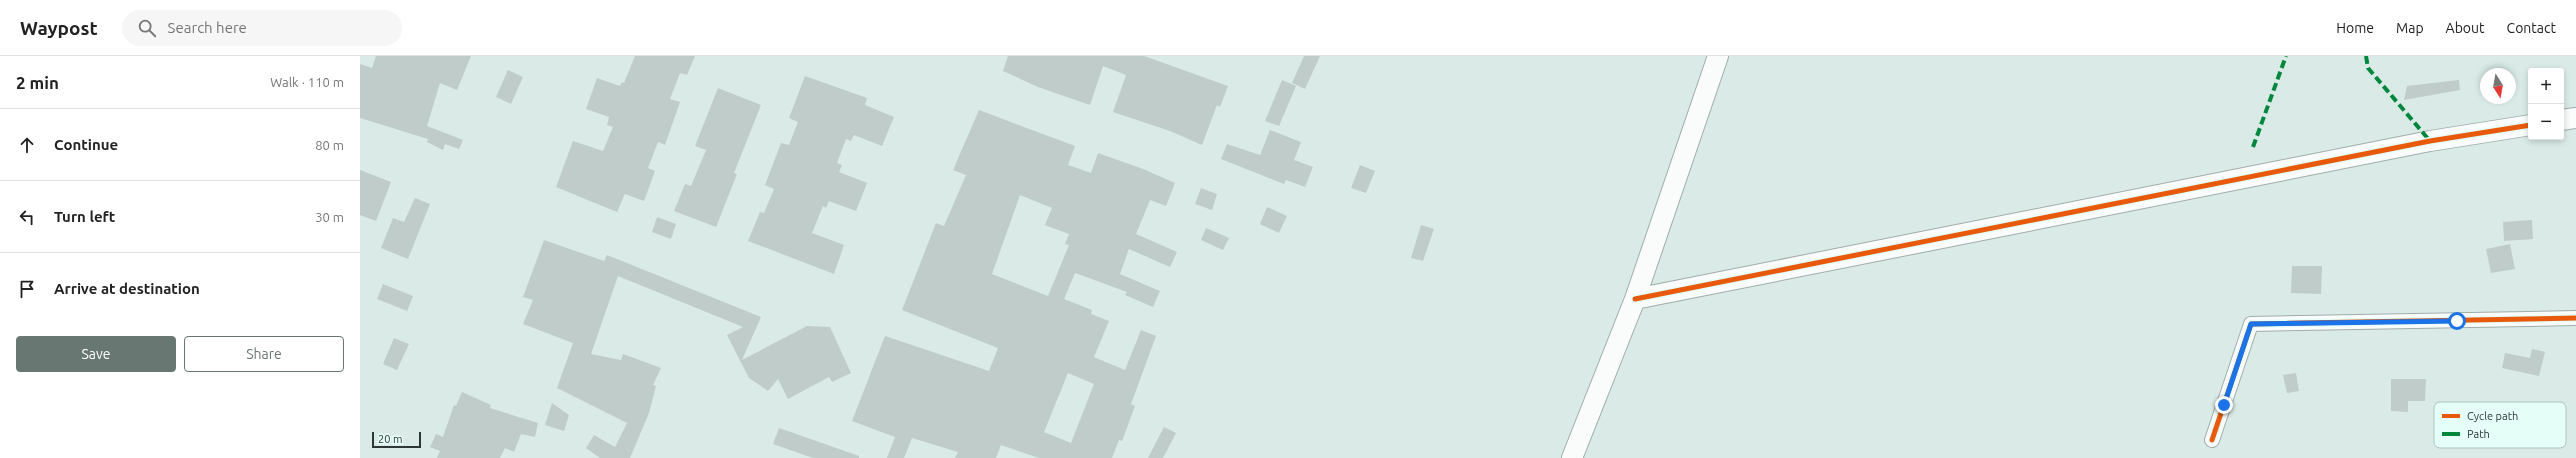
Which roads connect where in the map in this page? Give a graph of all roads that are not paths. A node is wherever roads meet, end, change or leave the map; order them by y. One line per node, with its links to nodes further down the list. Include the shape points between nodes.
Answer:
1 (1718, 56): 5 (street)
2 (2576, 118): 3 (street)
3 (2564, 120)
4 (2528, 125): 5 (street, via 2423,142)
5 (1635, 299): 8 (street)
6 (2576, 318): 7 (street, via 2251,324)
7 (2212, 440)
8 (1572, 458)

